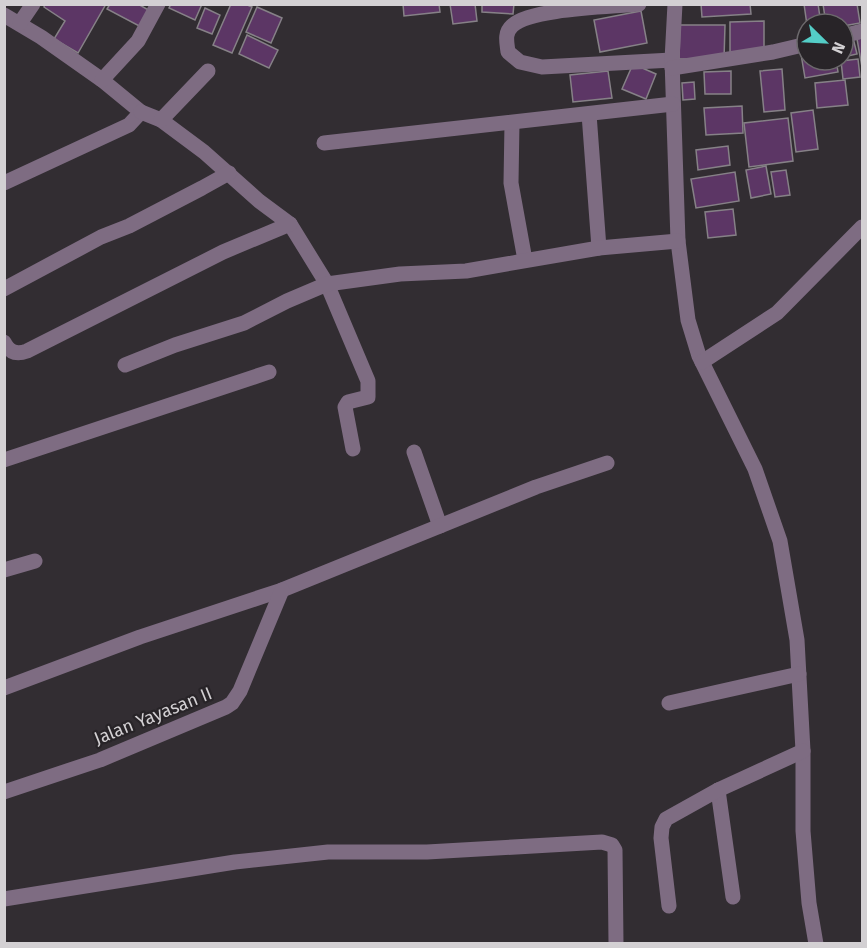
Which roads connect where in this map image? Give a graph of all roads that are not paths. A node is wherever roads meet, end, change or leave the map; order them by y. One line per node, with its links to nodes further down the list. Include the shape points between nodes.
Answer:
1 (33, 4): 6 (street)
2 (158, 4): 10 (street, via 138,41)
3 (639, 4): 8 (street, via 536,14 512,26 506,38 508,52 520,62 542,67)
4 (675, 4): 8 (street)
5 (4, 15): 6 (street)
6 (20, 23): 10 (street)
7 (795, 47): 8 (street)
8 (672, 64): 11 (street)
9 (208, 71): 14 (street)
10 (102, 80): 12 (street)
11 (673, 104): 13 (street); 21 (street)
12 (141, 112): 14 (street); 18 (street, via 129,125)
13 (589, 114): 15 (street); 22 (street)
14 (161, 120): 17 (street)
15 (512, 123): 16 (street); 23 (street, via 511,183)
16 (324, 143)
17 (229, 173): 19 (street); 25 (street)
18 (4, 183)
19 (290, 224): 24 (street); 26 (street, via 223,252 27,351 12,351)
20 (862, 227): 27 (street, via 777,313)
21 (678, 241): 22 (street); 27 (street, via 688,320)
22 (599, 248): 23 (street)
23 (525, 260): 24 (street)
24 (327, 284): 28 (street, via 244,323); 30 (street, via 368,381 367,398 346,404)
25 (4, 289)
26 (4, 342)
27 (702, 362): 38 (street, via 755,469 780,541)
28 (125, 365)
29 (269, 372): 32 (street)
30 (353, 449)
31 (414, 452): 34 (street)
32 (4, 460)
33 (607, 463): 34 (street)
34 (441, 526): 37 (street)
35 (35, 561): 36 (street)
36 (4, 570)
37 (282, 590): 39 (street); 43 (street, Jalan Yayasan II, via 232,703 100,760)
38 (799, 674): 40 (street); 41 (street)
39 (4, 688)
40 (669, 703)
41 (803, 751): 42 (street); 48 (street, via 805,868)
42 (718, 790): 44 (street); 46 (street, via 670,816 663,824 661,838)
43 (4, 792)
44 (733, 897)
45 (4, 899): 47 (street, via 235,862 328,852 427,852 602,842 615,850)
46 (669, 906)
47 (616, 944)
48 (816, 944)

